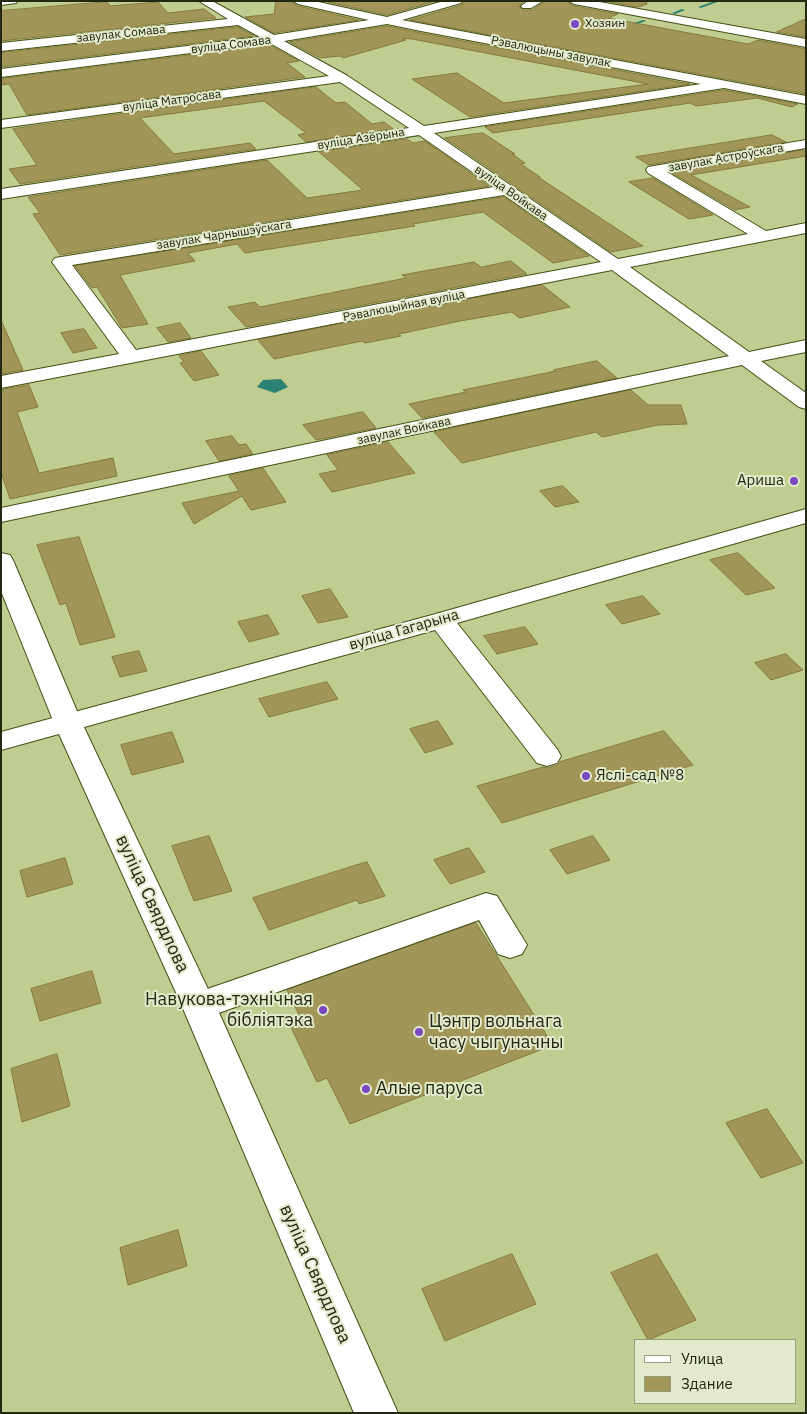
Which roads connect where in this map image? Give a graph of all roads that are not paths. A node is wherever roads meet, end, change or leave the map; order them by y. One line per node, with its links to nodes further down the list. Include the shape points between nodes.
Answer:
1 (12, 1): 7 (street)
2 (204, 1): 9 (street, вуліца Войкава)
3 (298, 1): 10 (street, Рэвалюцыны завулак)
4 (457, 1): 10 (street, вуліца Сомава)
5 (538, 1): 8 (street)
6 (574, 1): 12 (street)
7 (1, 2)
8 (528, 6)
9 (241, 20): 11 (street, вуліца Войкава); 13 (street, завулак Сомава)
10 (391, 20): 11 (street, вуліца Сомава); 16 (street, Рэвалюцыны завулак)
11 (273, 40): 14 (street, вуліца Сомава); 15 (street, вуліца Войкава)
12 (806, 43)
13 (1, 47)
14 (1, 73)
15 (342, 78): 18 (street, вуліца Матросава); 19 (street, вуліца Войкава)
16 (722, 84): 17 (street, Рэвалюцыны завулак); 19 (street, вуліца Азёрына)
17 (806, 100)
18 (1, 124)
19 (421, 130): 21 (street, вуліца Войкава); 22 (street, вуліца Азёрына)
20 (806, 144): 24 (street, завулак Астроўскага, via 653,170)
21 (505, 190): 25 (street, вуліца Войкава); 27 (street, завулак Чарнышэўскага, via 61,262)
22 (1, 194)
23 (806, 228): 24 (street, Рэвалюцыйная вуліца)
24 (763, 236): 25 (street, Рэвалюцыйная вуліца)
25 (616, 265): 27 (street, Рэвалюцыйная вуліца); 28 (street, вуліца Войкава)
26 (806, 346): 28 (street, завулак Войкава)
27 (132, 358): 29 (street, Рэвалюцыйная вуліца)
28 (745, 359): 30 (street, вуліца Войкава); 31 (street, завулак Войкава)
29 (1, 382)
30 (806, 403)
31 (1, 515)
32 (806, 516): 34 (street, вуліца Гагарына)
33 (1, 560): 35 (street, вуліца Свярдлова)
34 (441, 620): 35 (street, вуліца Гагарына); 37 (street)
35 (68, 723): 36 (street, вуліца Гагарына); 39 (street, вуліца Свярдлова)
36 (1, 741)
37 (547, 756)
38 (510, 945): 39 (street, via 486,905)
39 (199, 1006): 40 (street, вуліца Свярдлова)
40 (376, 1413)

